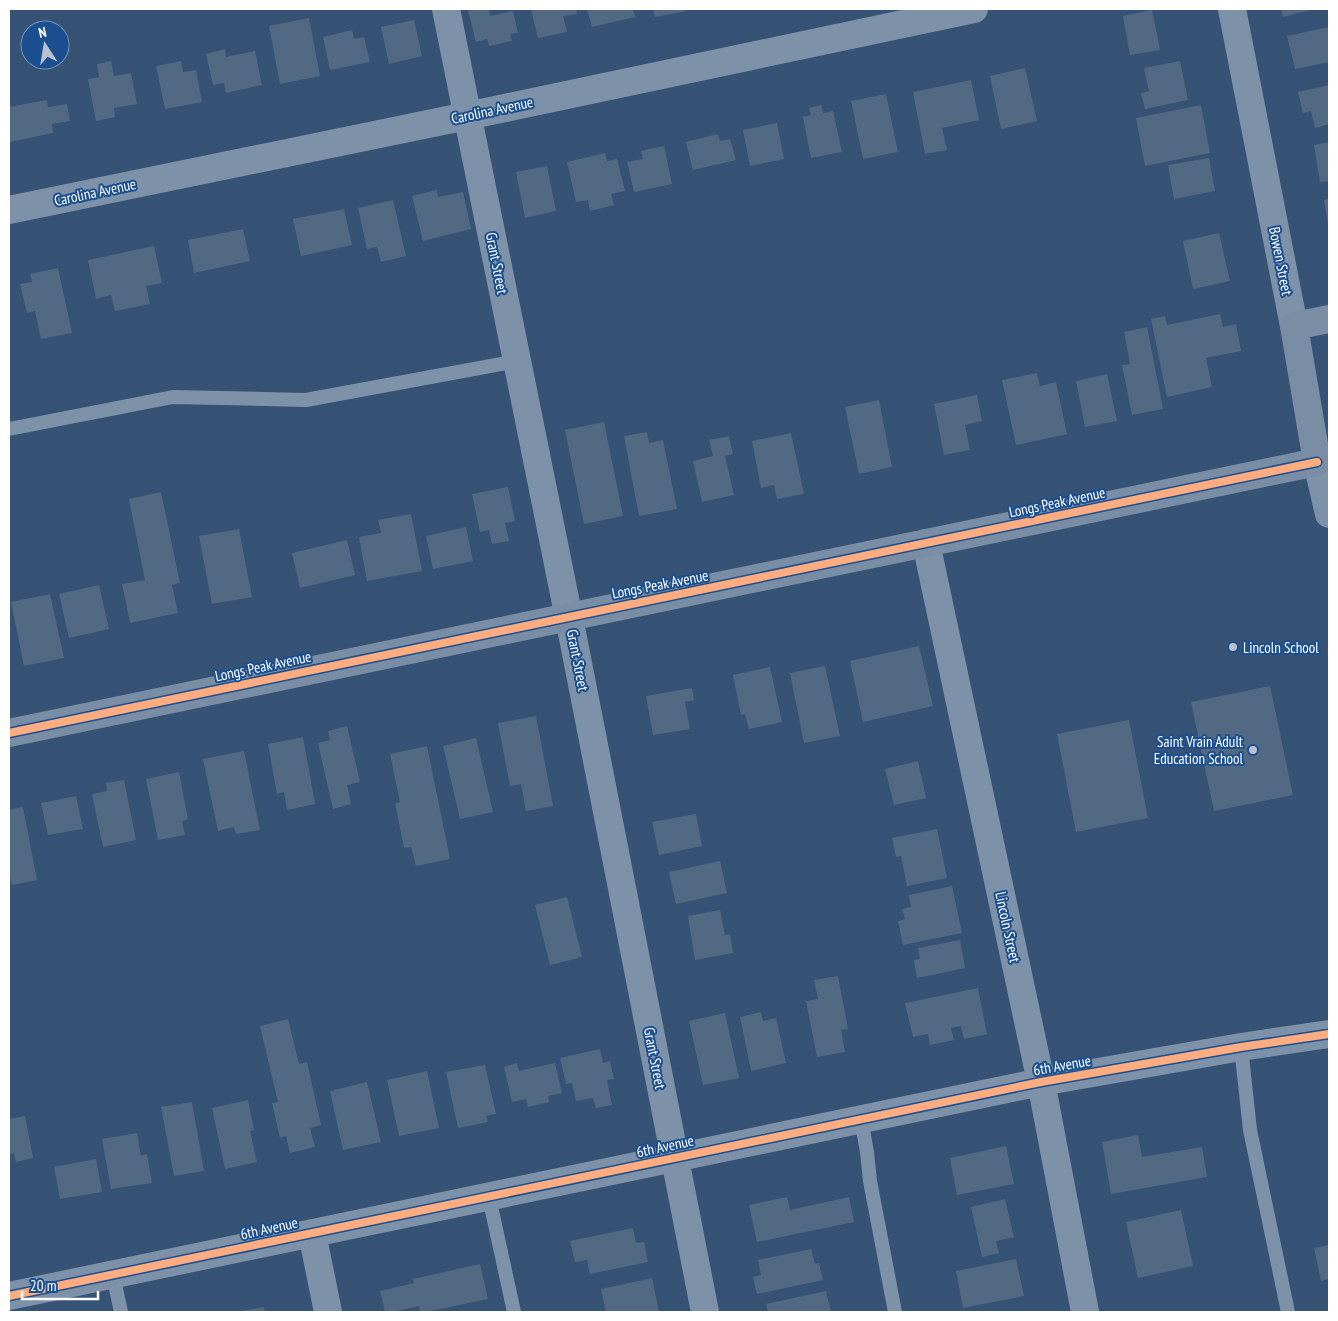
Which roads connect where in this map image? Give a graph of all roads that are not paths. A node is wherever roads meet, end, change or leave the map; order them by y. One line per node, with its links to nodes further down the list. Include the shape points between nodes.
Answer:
1 (446, 9): 4 (street, Grant Street)
2 (974, 9): 4 (street, Carolina Avenue)
3 (1232, 9): 7 (street, Bowen Street)
4 (467, 116): 5 (street, Carolina Avenue); 8 (street, Grant Street)
5 (9, 210)
6 (1329, 319): 7 (street)
7 (1294, 326): 10 (street, Bowen Street)
8 (517, 361): 9 (lane, via 306,400 173,397); 13 (street, Grant Street)
9 (9, 429)
10 (1317, 462): 11 (street, Bowen Street); 12 (street, Longs Peak Avenue)
11 (1329, 514)
12 (926, 544): 13 (street, Longs Peak Avenue); 17 (street, Lincoln Street)
13 (569, 616): 14 (street, Longs Peak Avenue); 19 (street, Grant Street)
14 (9, 733)
15 (1329, 1034): 16 (street, 6th Avenue)
16 (1241, 1047): 17 (street, 6th Avenue); 30 (lane, via 1250,1130)
17 (1041, 1082): 18 (street, 6th Avenue); 29 (street, Lincoln Street)
18 (861, 1119): 19 (street, 6th Avenue); 28 (lane)
19 (675, 1158): 20 (street, 6th Avenue); 27 (street, Grant Street)
20 (489, 1197): 21 (street, 6th Avenue); 26 (lane)
21 (312, 1233): 22 (street, 6th Avenue); 25 (street)
22 (114, 1275): 23 (street, 6th Avenue); 24 (lane)
23 (9, 1296)
24 (121, 1312)
25 (328, 1312)
26 (514, 1312)
27 (705, 1312)
28 (895, 1312)
29 (1086, 1312)
30 (1288, 1312)

